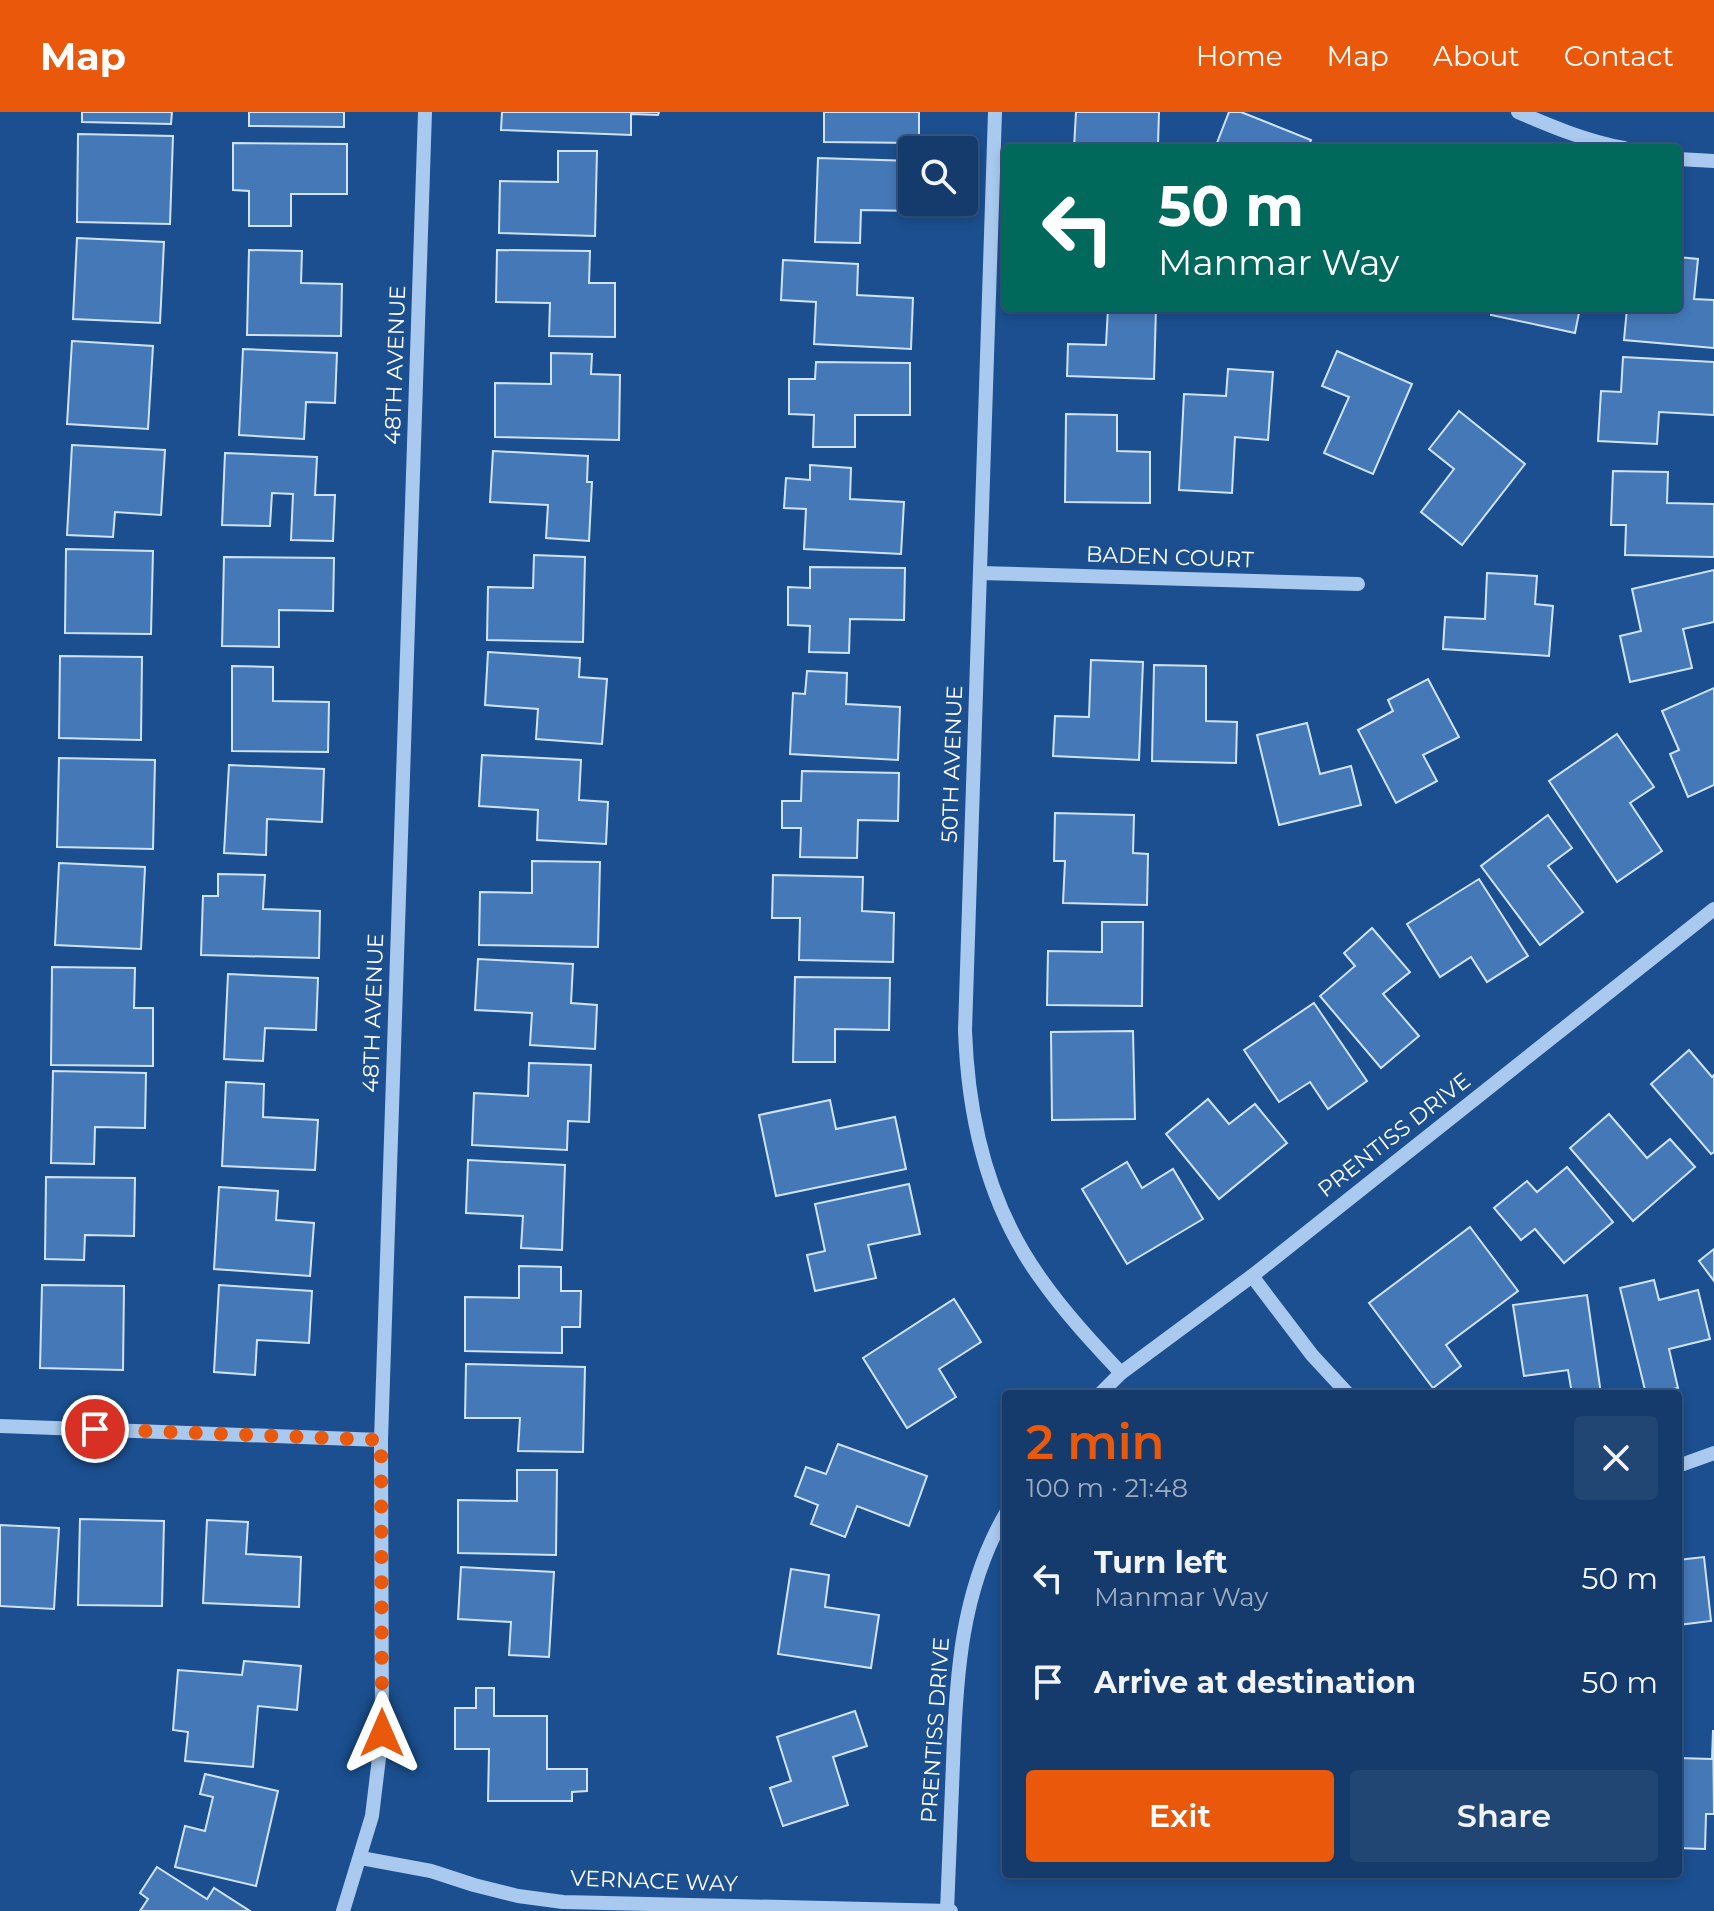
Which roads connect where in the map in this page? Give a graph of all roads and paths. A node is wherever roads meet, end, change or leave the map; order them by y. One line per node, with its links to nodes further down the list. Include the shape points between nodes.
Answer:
1 (425, 112): 15 (street, 48TH AVENUE)
2 (995, 112): 7 (street, 50TH AVENUE)
3 (1518, 112): 4 (street)
4 (1602, 144)
5 (1682, 159): 6 (street)
6 (1714, 161)
7 (980, 573): 8 (street, BADEN COURT); 11 (street, 50TH AVENUE, via 965,1030 972,1116 992,1187 1017,1240 1057,1301)
8 (1358, 584)
9 (1714, 909): 10 (street, PRENTISS DRIVE)
10 (1252, 1276): 11 (street, PRENTISS DRIVE); 13 (street)
11 (1121, 1373): 12 (street, PRENTISS DRIVE)
12 (1104, 1390)
13 (1344, 1390)
14 (0, 1426): 15 (street)
15 (381, 1440): 19 (street, 48TH AVENUE, via 382,1733)
16 (1714, 1453): 17 (street)
17 (1682, 1465)
18 (1002, 1520): 21 (street, PRENTISS DRIVE, via 973,1589 960,1649)
19 (361, 1858): 20 (street, 48TH AVENUE); 21 (street, VERNACE WAY, via 563,1902)
20 (343, 1911)
21 (949, 1911)

